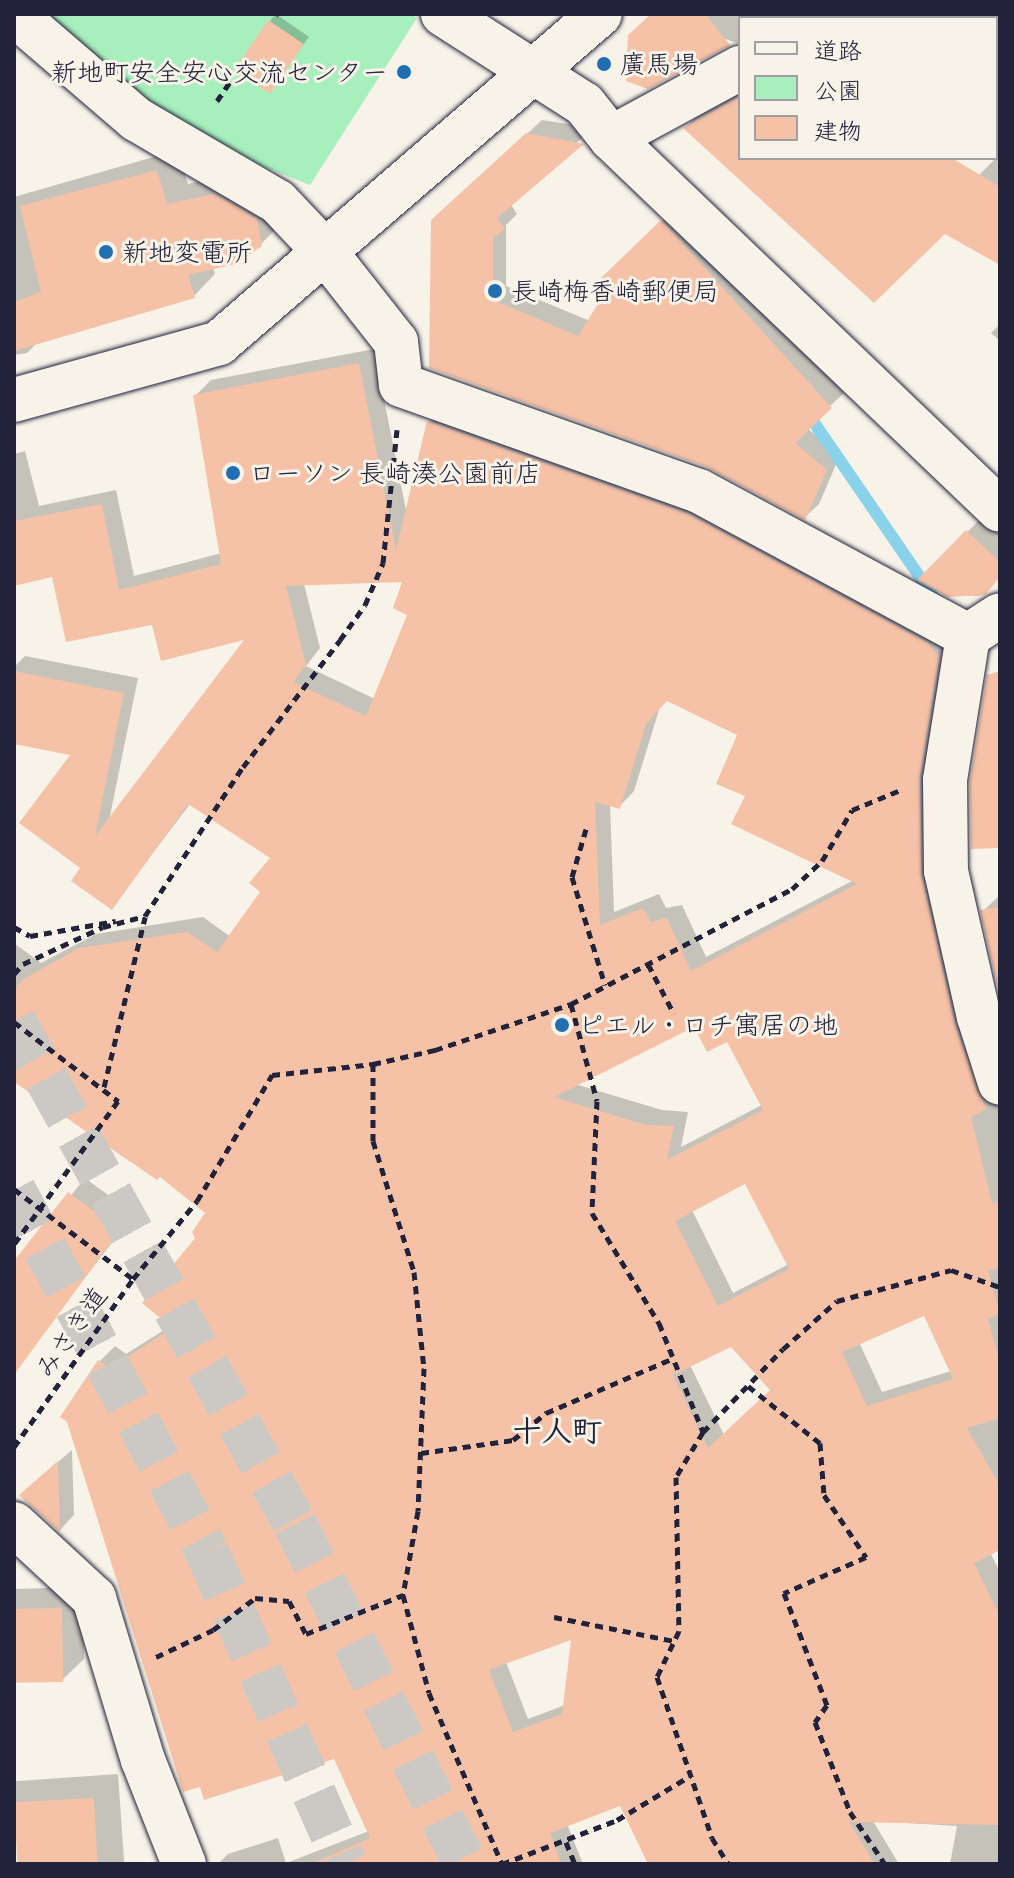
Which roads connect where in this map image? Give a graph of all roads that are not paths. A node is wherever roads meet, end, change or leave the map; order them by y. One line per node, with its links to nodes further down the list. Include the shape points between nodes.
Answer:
1 (14, 14): 7 (street, via 136,119 278,202)
2 (443, 14): 5 (street)
3 (600, 14): 5 (street)
4 (738, 69): 6 (street)
5 (534, 75): 6 (street, via 584,104); 7 (street)
6 (611, 138): 9 (street)
7 (326, 253): 8 (street, via 219,343); 10 (street, via 396,342 401,385 699,491)
8 (14, 400)
9 (1000, 510)
10 (984, 625): 11 (street, via 945,780 946,871 979,1017)
11 (1000, 1083)
12 (14, 1524): 13 (street, via 94,1598 143,1760)
13 (184, 1864)

